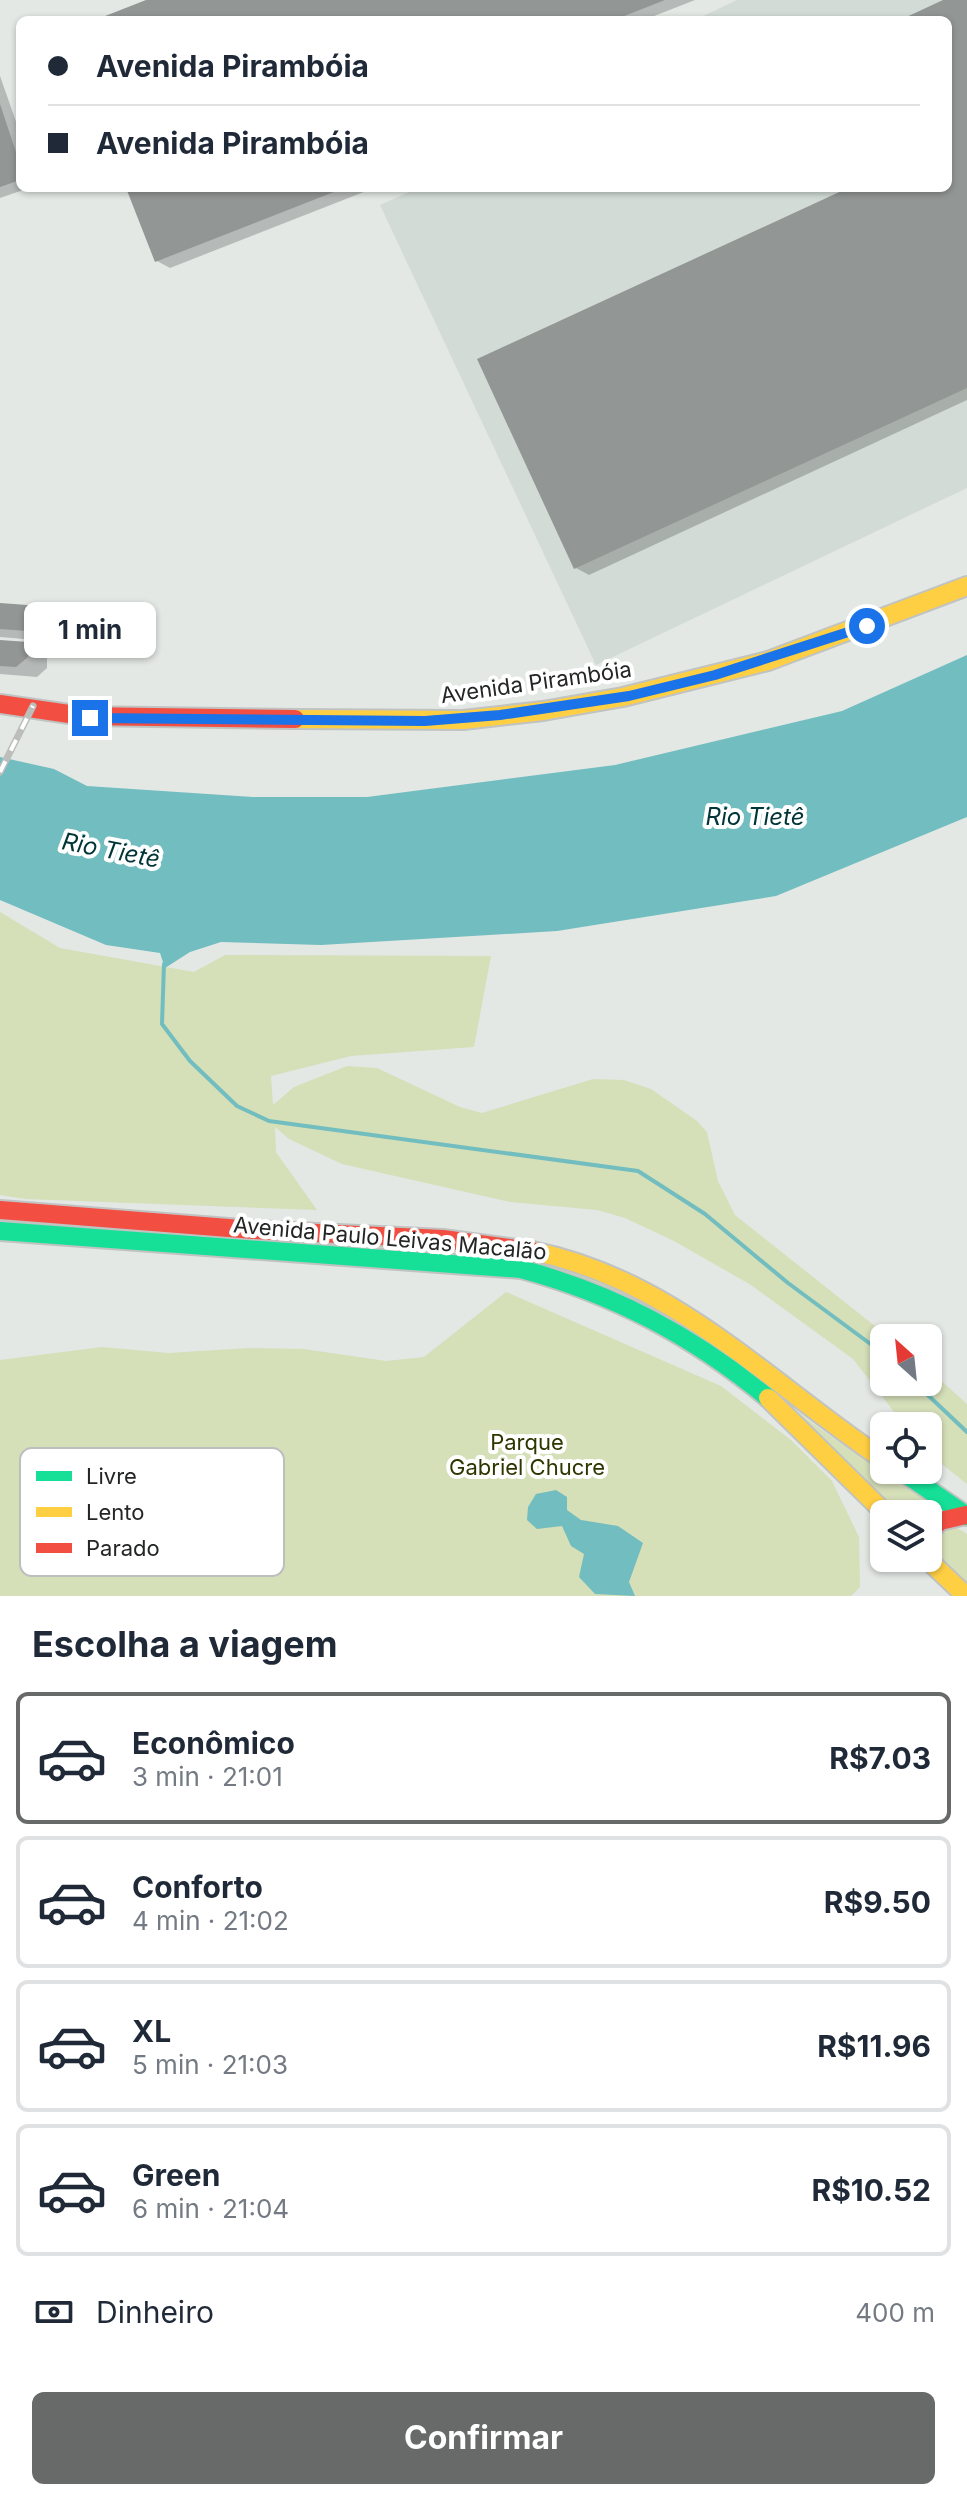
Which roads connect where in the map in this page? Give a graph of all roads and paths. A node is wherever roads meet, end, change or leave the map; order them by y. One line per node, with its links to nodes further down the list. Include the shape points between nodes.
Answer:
1 (967, 586): 2 (main road, Avenida Pirambóia, via 740,669 629,696 500,715 425,721 107,718 44,714)
2 (0, 704)
3 (0, 1210): 5 (main road, Avenida Paulo Leivas Macalão, via 548,1253 626,1281 680,1309)
4 (0, 1231): 7 (main road, Avenida Paulo Leivas Macalão, via 521,1269 584,1284 708,1352 814,1437)
5 (870, 1450)
6 (920, 1484): 8 (main road)
7 (873, 1500)
8 (966, 1516): 9 (main road)
9 (942, 1521)
10 (941, 1572): 11 (main road)
11 (966, 1596)

